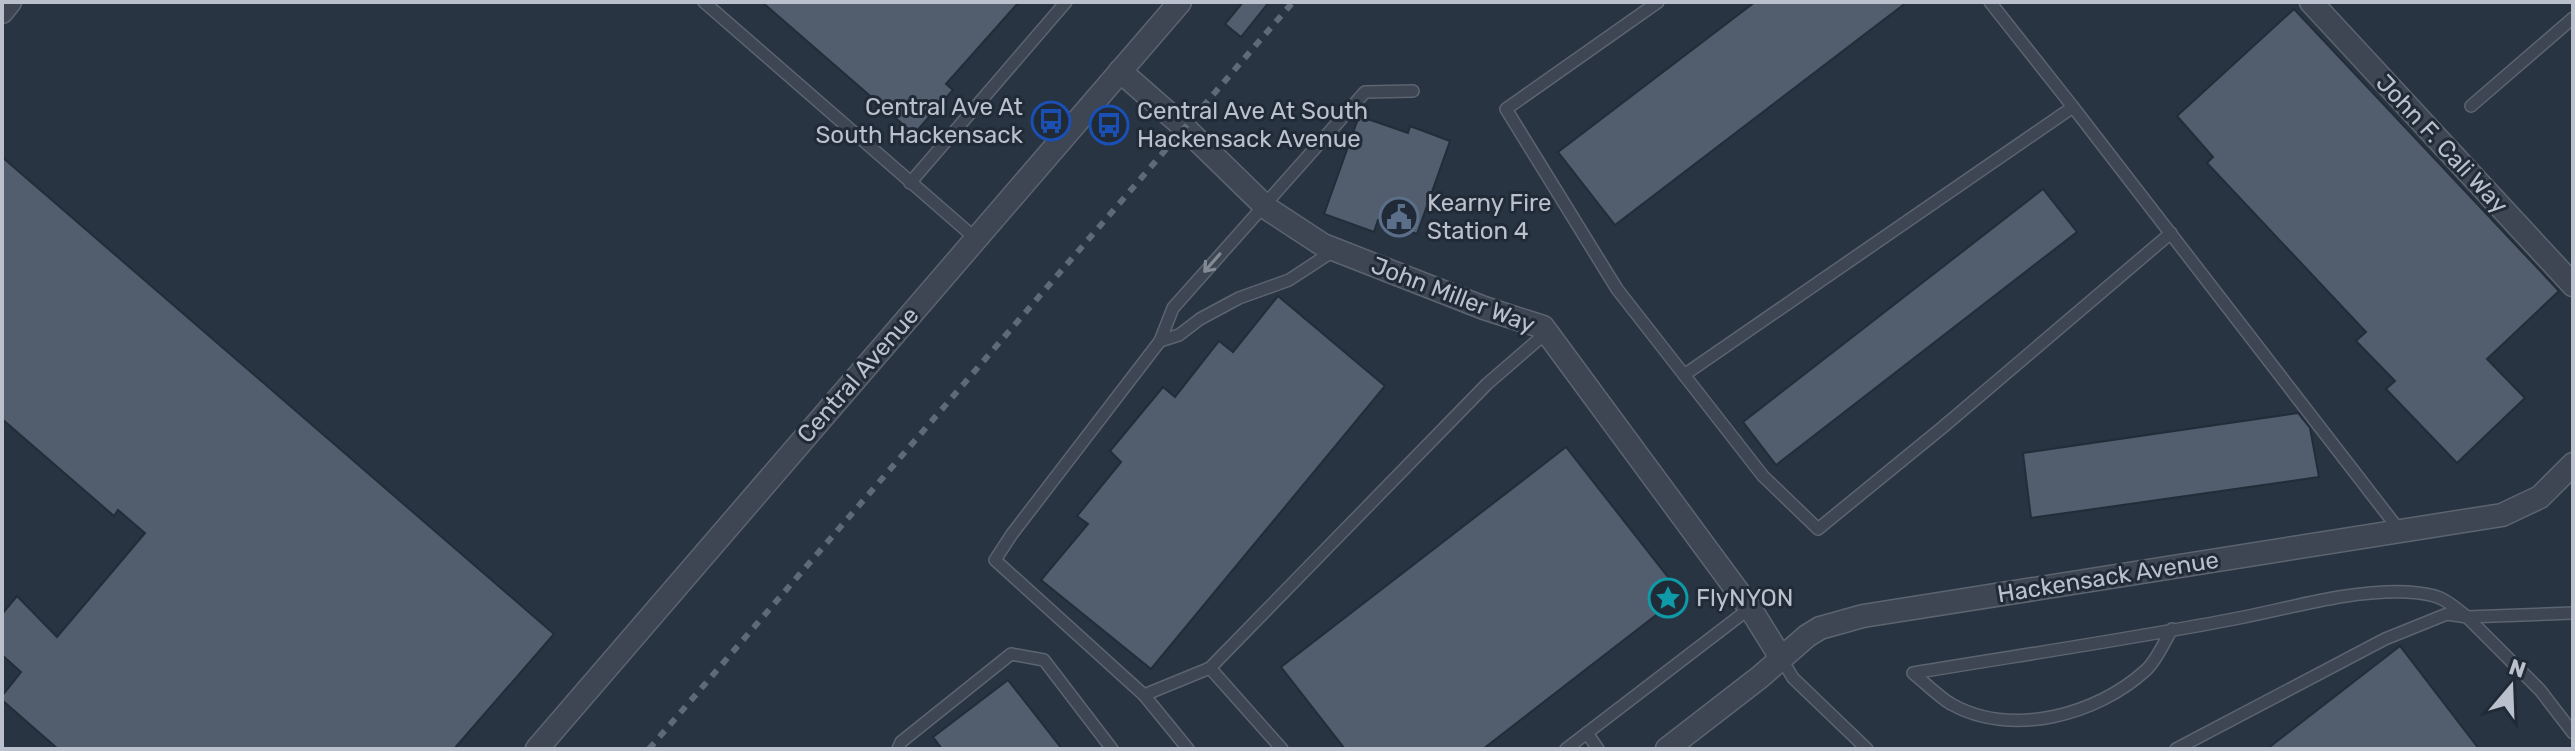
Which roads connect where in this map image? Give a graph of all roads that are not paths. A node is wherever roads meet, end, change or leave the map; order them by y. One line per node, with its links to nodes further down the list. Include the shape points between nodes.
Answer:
1 (10, 2): 8 (street)
2 (704, 2): 14 (lane)
3 (1066, 2): 14 (lane)
4 (1180, 2): 10 (street, Central Avenue)
5 (1658, 2): 22 (lane, via 1506,109 1617,289)
6 (1990, 2): 13 (lane)
7 (2311, 2): 19 (street, John F. Cali Way)
8 (2, 12)
9 (2573, 18): 12 (lane)
10 (1120, 71): 15 (street, John Miller Way); 17 (street, Central Avenue)
11 (1413, 91): 15 (lane, via 1365,92)
12 (2471, 106)
13 (2073, 107): 16 (lane); 22 (lane)
14 (910, 183): 17 (lane)
15 (1263, 204): 18 (street, John Miller Way); 21 (lane, one-way to 21, via 1173,308)
16 (2171, 233): 22 (lane, via 1818,529 1763,476); 24 (lane)
17 (975, 238): 34 (street, Central Avenue)
18 (1335, 250): 20 (street, John Miller Way); 21 (lane, via 1289,280 1239,298)
19 (2573, 284)
20 (1547, 332): 25 (street, John Miller Way); 30 (lane, via 1487,384)
21 (1160, 341): 31 (lane, via 995,560)
22 (1684, 375)
23 (2573, 464): 24 (street, Hackensack Avenue, via 2540,497 2502,515)
24 (2400, 531): 29 (street, Hackensack Avenue, via 1863,616 1820,628)
25 (1750, 608): 29 (street, John Miller Way); 32 (lane)
26 (2573, 613): 27 (lane)
27 (2467, 617): 28 (lane, via 2442,597 2408,592 2344,595); 33 (lane, via 2540,690); 43 (lane, via 2447,614 2385,639)
28 (2172, 629): 28 (lane, via 1943,668 1913,673 1951,704 1974,713 2016,721 2049,718 2116,692 2148,669)
29 (1781, 658): 41 (street, Hackensack Avenue); 42 (lane, via 1793,678)
30 (1210, 668): 31 (lane); 38 (lane)
31 (1144, 695): 37 (lane)
32 (1587, 733): 39 (lane); 40 (lane)
33 (2573, 733)
34 (537, 749)
35 (898, 749): 36 (lane, via 1011,654 1044,660)
36 (1112, 749)
37 (1188, 749)
38 (1282, 749)
39 (1566, 749)
40 (1598, 749)
41 (1667, 749)
42 (1867, 749)
43 (2176, 749)

